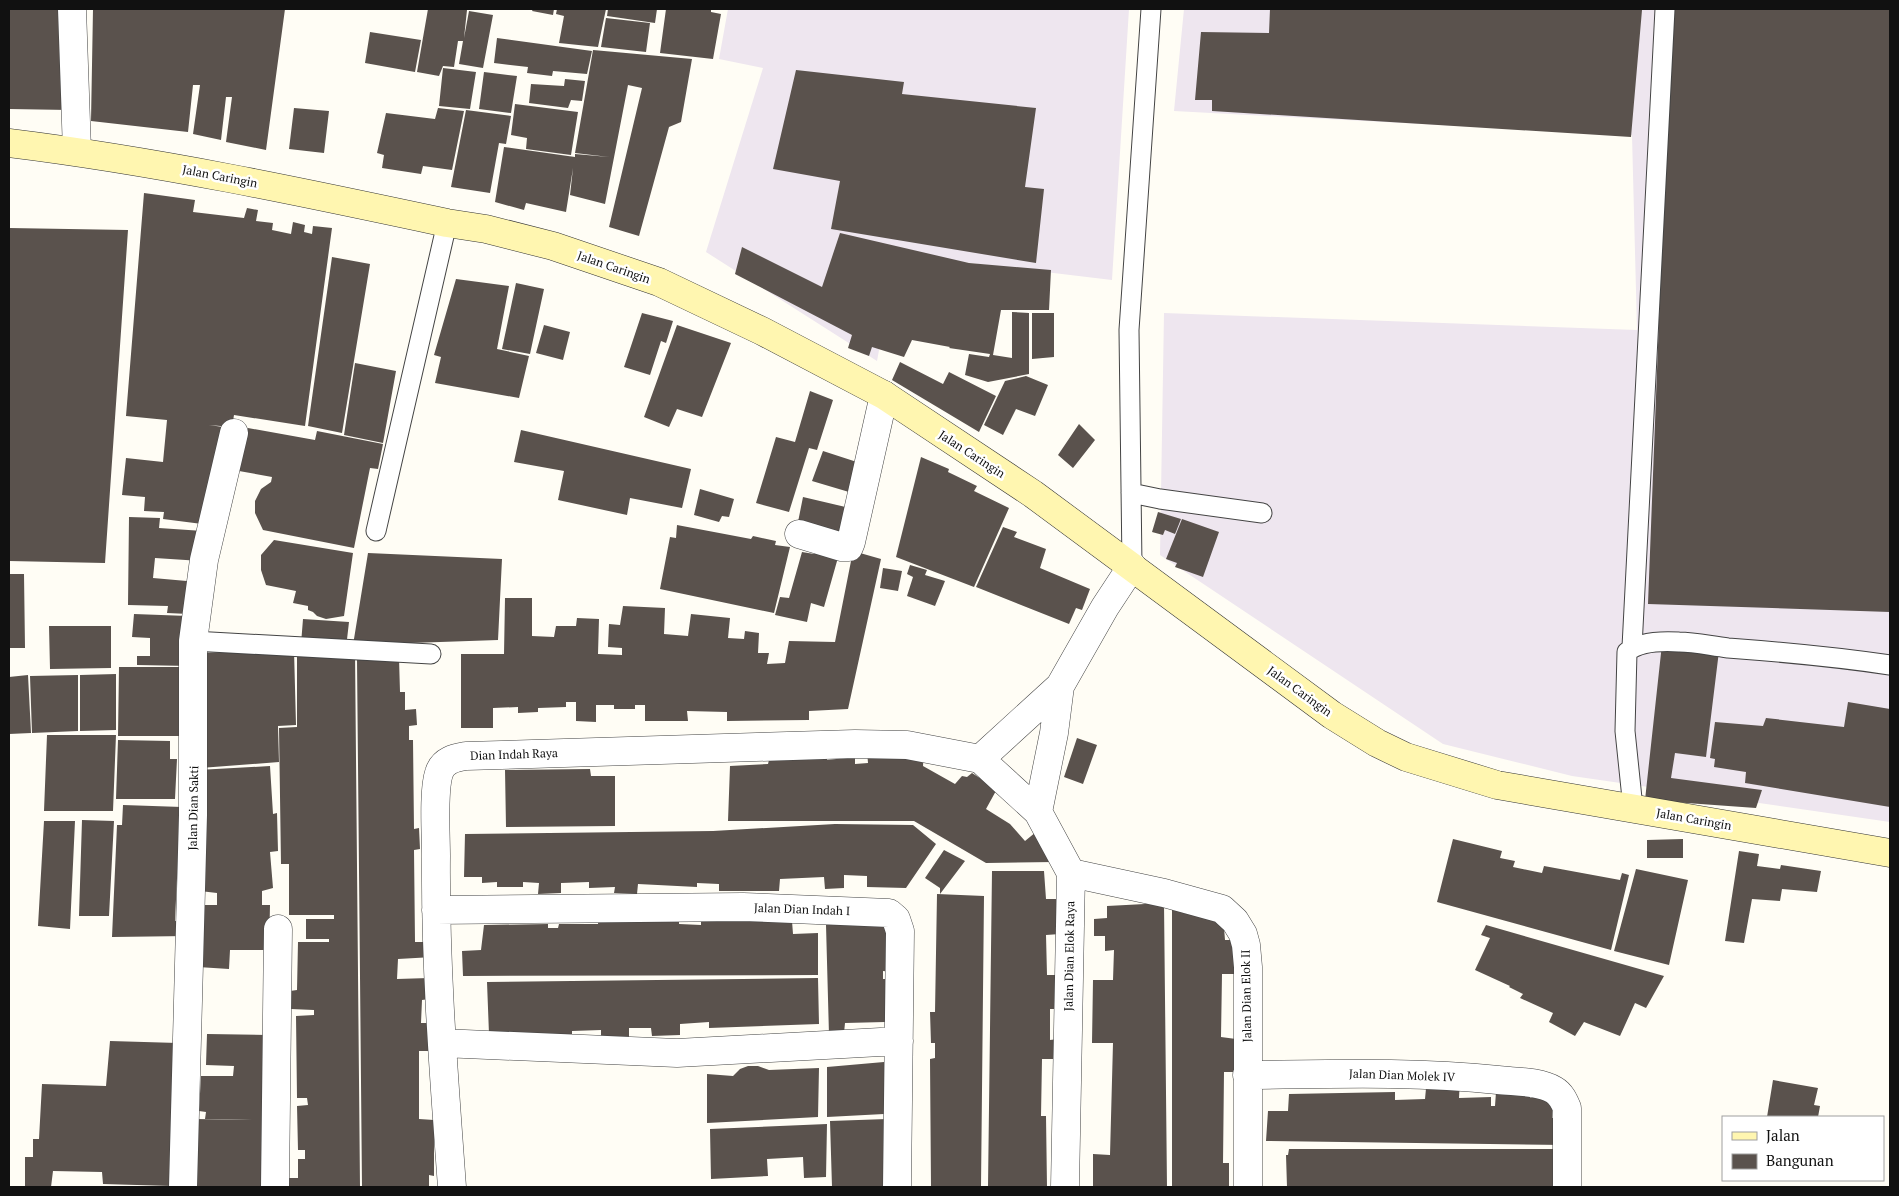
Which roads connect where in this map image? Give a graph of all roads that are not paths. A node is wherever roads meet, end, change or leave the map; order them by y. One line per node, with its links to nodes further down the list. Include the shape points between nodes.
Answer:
1 (72, 9): 5 (street)
2 (1151, 9): 9 (lane, via 1129,330)
3 (1665, 9): 15 (lane)
4 (9, 143): 5 (main road, Jalan Caringin)
5 (76, 151): 6 (main road, Jalan Caringin, via 182,169)
6 (447, 223): 7 (main road, Jalan Caringin, via 553,246 659,282 762,331); 11 (lane)
7 (884, 396): 12 (street, via 849,547); 13 (main road, Jalan Caringin, via 1033,494)
8 (234, 432): 14 (street, Jalan Dian Sakti, via 204,560)
9 (1131, 494): 10 (lane); 13 (lane)
10 (1262, 513)
11 (376, 531)
12 (799, 534)
13 (1132, 566): 18 (street); 20 (main road, Jalan Caringin, via 1332,715 1377,743 1406,757 1497,785)
14 (193, 641): 16 (lane); 29 (street, Jalan Dian Sakti, via 194,815)
15 (1632, 647): 17 (lane, via 1680,642 1822,655); 20 (lane, via 1628,652 1625,731)
16 (431, 654)
17 (1890, 665)
18 (1060, 686): 19 (street); 21 (street)
19 (980, 759): 21 (street, Jalan Dian Elok Raya); 24 (street, Dian Indah Raya, via 907,744 855,744 450,759 438,774)
20 (1633, 808): 22 (main road, Jalan Caringin)
21 (1038, 812): 23 (street, Jalan Dian Elok Raya)
22 (1890, 852)
23 (1071, 873): 28 (street, Jalan Dian Elok II, via 1164,892 1222,909 1235,921 1246,945); 33 (street, Jalan Dian Elok Raya)
24 (436, 910): 26 (street, Jalan Dian Indah I, via 743,907 889,913 896,919 900,931); 27 (street, Dian Indah Raya)
25 (278, 928): 30 (street)
26 (899, 1041): 27 (street, via 677,1053); 32 (street, Jalan Dian Indah I)
27 (442, 1043): 31 (street, Dian Indah Raya)
28 (1247, 1075): 34 (street, Jalan Dian Elok II); 35 (street, Jalan Dian Molek IV, via 1372,1073 1536,1084 1556,1091 1567,1108)
29 (183, 1187)
30 (274, 1187)
31 (452, 1187)
32 (897, 1187)
33 (1064, 1187)
34 (1248, 1187)
35 (1567, 1187)

